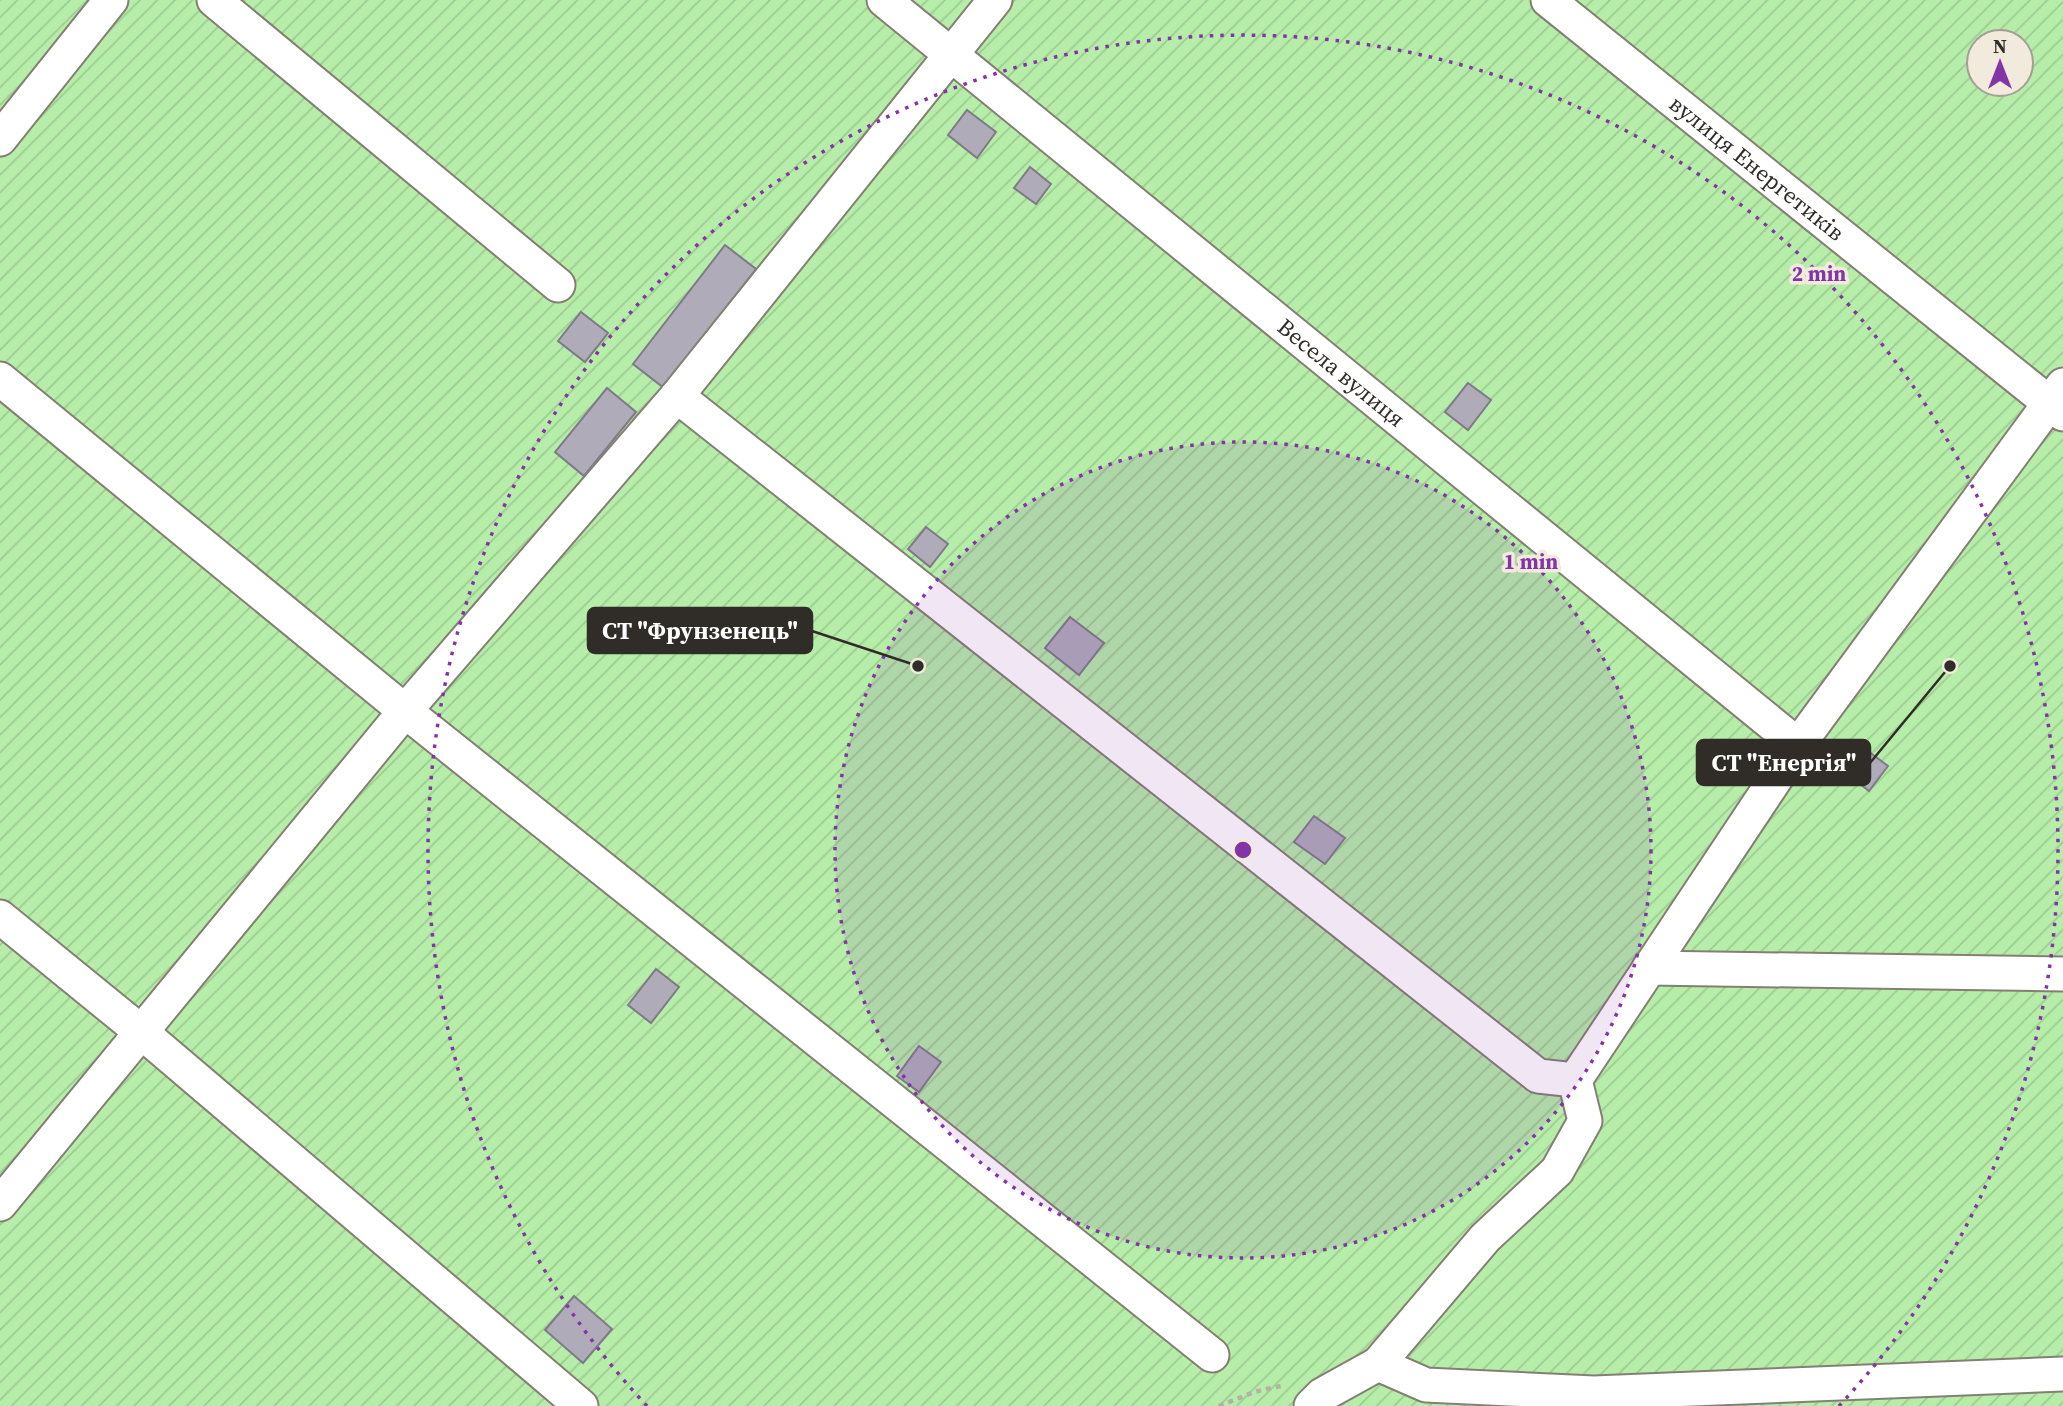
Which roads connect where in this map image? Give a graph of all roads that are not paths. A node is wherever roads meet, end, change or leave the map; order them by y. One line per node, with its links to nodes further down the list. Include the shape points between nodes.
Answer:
1 (111, 0): 7 (lane)
2 (214, 0): 8 (lane)
3 (884, 0): 6 (lane, Весела вулиця)
4 (995, 0): 6 (lane)
5 (1548, 0): 11 (lane, вулиця Енергетиків)
6 (951, 55): 10 (lane); 13 (lane, Весела вулиця)
7 (0, 139)
8 (558, 285)
9 (0, 379): 12 (lane)
10 (677, 396): 12 (lane); 18 (lane, via 1538,1076)
11 (2058, 401): 13 (lane)
12 (405, 711): 17 (lane); 20 (lane)
13 (1798, 745): 15 (lane)
14 (0, 917): 17 (lane)
15 (1649, 968): 16 (lane); 18 (lane)
16 (2063, 974)
17 (141, 1031): 19 (lane); 23 (lane)
18 (1575, 1080): 21 (lane, via 1585,1121 1557,1171 1485,1238)
19 (0, 1203)
20 (1212, 1355)
21 (1378, 1364): 22 (lane, via 1426,1385 1594,1393); 24 (lane)
22 (2063, 1374)
23 (581, 1406)
24 (1311, 1406)

